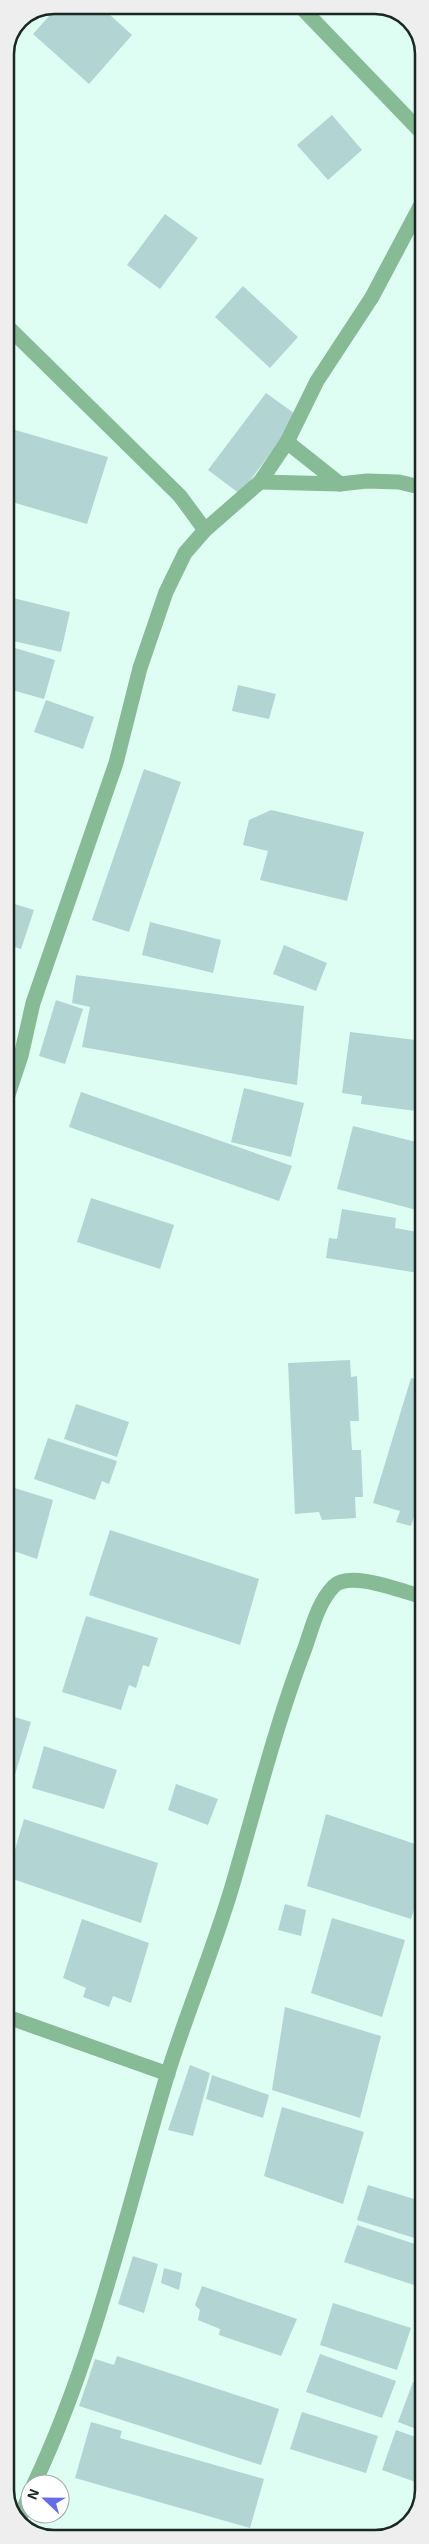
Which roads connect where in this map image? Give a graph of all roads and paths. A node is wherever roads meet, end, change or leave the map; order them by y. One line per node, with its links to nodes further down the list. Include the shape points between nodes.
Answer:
1 (309, 14): 2 (street)
2 (415, 126)
3 (415, 216): 5 (street, via 372,297 317,381)
4 (14, 333): 9 (street, via 180,496)
5 (287, 442): 6 (street); 7 (street)
6 (260, 482): 7 (street); 9 (street)
7 (340, 484): 8 (street, via 367,481)
8 (415, 486)
9 (205, 530): 10 (street, via 185,553 166,592 140,668 116,763 33,1003)
10 (14, 1077)
11 (415, 1595): 13 (street, via 348,1579 335,1585 320,1606 283,1706 235,1877)
12 (14, 2019): 13 (street)
13 (168, 2074): 14 (street, via 90,2342)
14 (39, 2474)

